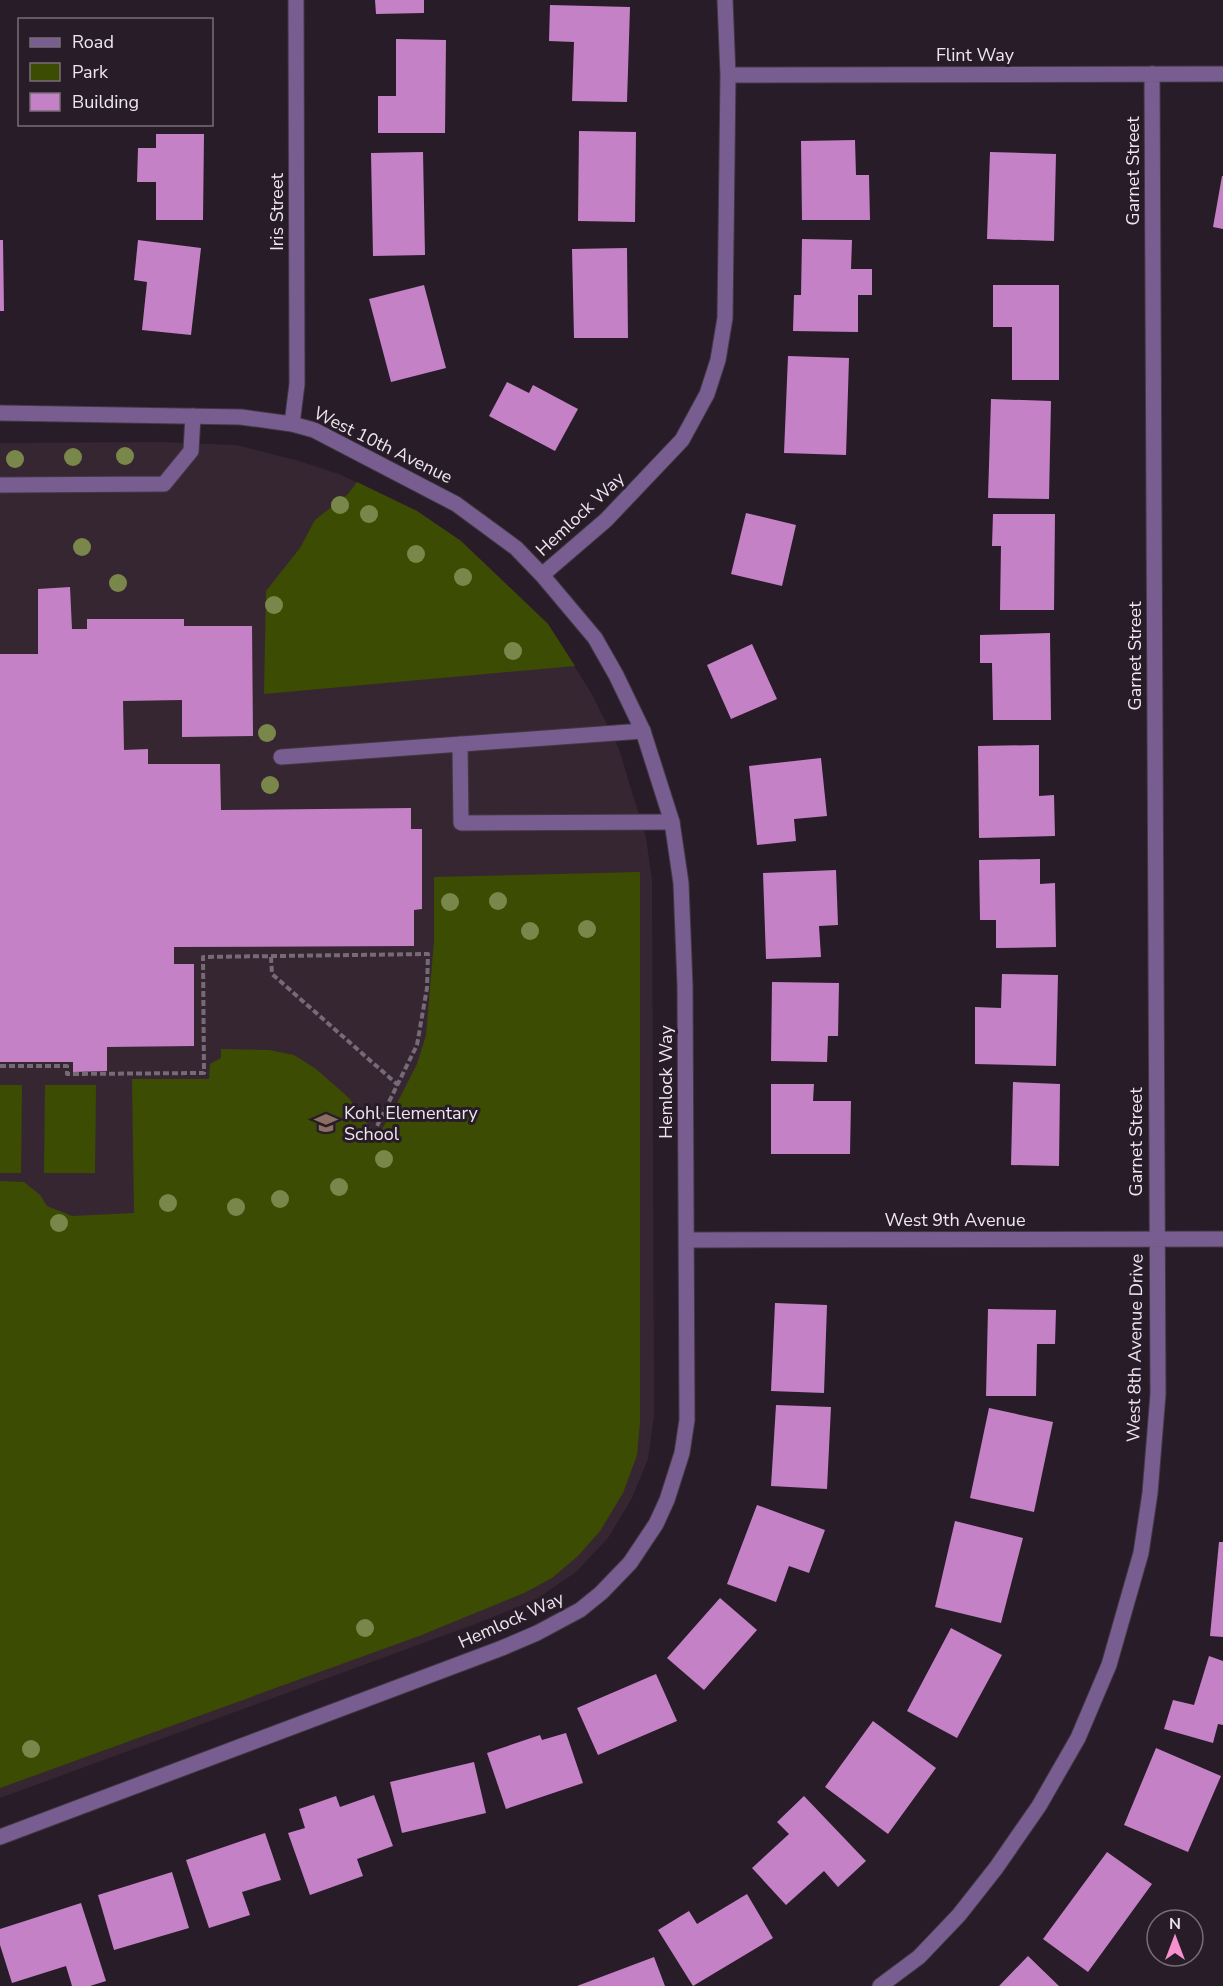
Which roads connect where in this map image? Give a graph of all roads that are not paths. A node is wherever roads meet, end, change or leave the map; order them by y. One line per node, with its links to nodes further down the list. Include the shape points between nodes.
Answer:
1 (296, 0): 8 (street, Iris Street, via 297,384)
2 (725, 0): 5 (street, Hemlock Way)
3 (1152, 74): 4 (street, Flint Way); 5 (street, Flint Way); 15 (street, Garnet Street)
4 (1223, 74)
5 (728, 75): 10 (street, Hemlock Way, via 725,318 707,394 682,440 606,520)
6 (0, 413): 7 (street, West 10th Avenue)
7 (193, 416): 8 (street, West 10th Avenue); 9 (street, via 191,450 164,484)
8 (292, 424): 10 (street, West 10th Avenue, via 314,430 456,504 516,548)
9 (0, 485)
10 (542, 575): 11 (street, Hemlock Way, via 595,638)
11 (643, 731): 12 (street); 14 (street, Hemlock Way)
12 (460, 744): 13 (street); 14 (street, via 461,823)
13 (281, 757)
14 (672, 822): 17 (street, Hemlock Way, via 681,883 685,986)
15 (1156, 1239): 16 (street, West 9th Avenue); 17 (street, West 9th Avenue); 19 (street, West 8th Avenue Drive, via 1158,1394 1150,1493 1141,1553 1109,1665 1078,1738 1039,1806 996,1868 959,1916 919,1957)
16 (1223, 1239)
17 (687, 1240): 18 (street, Hemlock Way, via 687,1420 682,1454 656,1524 630,1563 601,1593 580,1610 502,1648)
18 (0, 1836)
19 (880, 1986)

